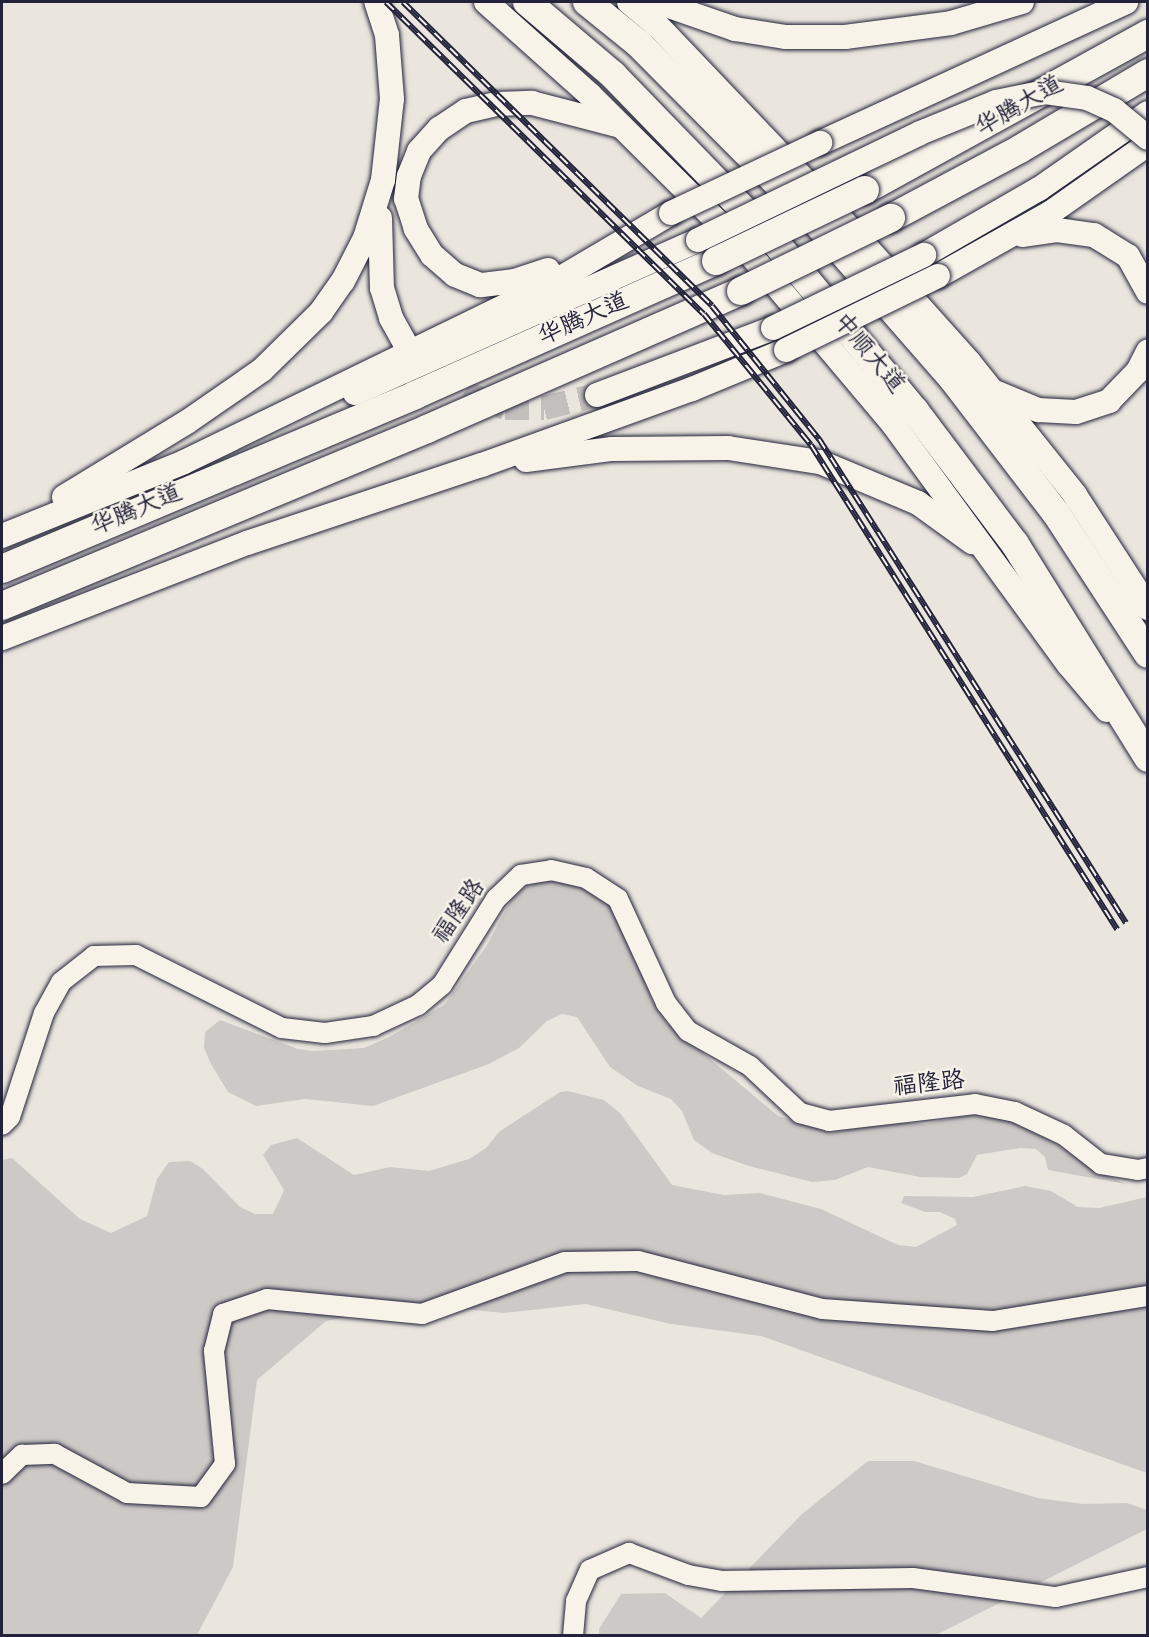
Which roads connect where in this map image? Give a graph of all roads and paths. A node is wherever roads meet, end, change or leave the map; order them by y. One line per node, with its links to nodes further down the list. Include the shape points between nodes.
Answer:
1 (376, 2): 15 (main road, via 387,35 392,99)
2 (486, 2): 12 (main road)
3 (527, 2): 32 (highway, 中顺大道, via 613,75 775,242 915,411 1015,544)
4 (587, 2): 31 (highway, 中顺大道, via 639,44 816,222 953,379 1056,513)
5 (629, 2): 21 (main road, via 658,26 834,211)
6 (657, 2): 7 (main road, via 735,29 786,37 845,38 951,23)
7 (1023, 2)
8 (1126, 2): 16 (main road, bridge)
9 (1136, 41): 27 (highway, 华腾大道, bridge, via 866,190 716,261 415,395)
10 (1144, 75): 28 (highway, 华腾大道, bridge, via 891,218 741,291 427,429)
11 (1148, 113): 22 (main road, bridge, via 1039,189 924,255 773,328)
12 (621, 127): 16 (main road, via 532,103 497,104 466,111 439,129 419,151 409,176 406,199 416,229 432,255 454,275 480,285 542,273); 26 (main road, via 749,253 893,424)
13 (1148, 138): 23 (main road, bridge, via 1114,110 1088,98 1045,92 996,102 920,133 698,240 404,374)
14 (1148, 144): 17 (main road, via 1050,213)
15 (383, 180): 19 (main road, via 378,243 382,288 391,318); 25 (main road, via 365,238 343,281 295,340 262,370 187,422)
16 (661, 218): 23 (main road, via 564,277)
17 (1007, 237): 18 (main road, via 1058,230 1094,235 1128,256); 24 (main road, bridge, via 938,276 786,350 692,389)
18 (1148, 292)
19 (405, 343)
20 (1148, 351): 21 (main road, via 1138,371 1109,401 1076,412 1038,410)
21 (992, 390): 29 (main road, via 1075,495)
22 (597, 395)
23 (184, 462): 25 (main road)
24 (482, 465): 26 (main road, via 624,449 728,448 820,462 918,503); 30 (main road, via 247,543)
25 (2, 535)
26 (994, 558): 32 (main road, via 1069,665)
27 (2, 569)
28 (2, 606)
29 (1148, 608)
30 (2, 638)
31 (1148, 654)
32 (1147, 757)
33 (4, 1117): 34 (street, 福隆路, via 44,1013 62,982 94,956 136,955 282,1028 325,1034 373,1026 418,1005 442,985 496,899 521,875 551,870 586,878 618,899 666,1003 688,1031 750,1066 800,1113 829,1121 975,1104 1015,1112 1064,1135 1101,1164)
34 (1148, 1168)
35 (1148, 1296): 36 (street, via 993,1321 822,1309 638,1261 565,1262 422,1314 267,1299 223,1314 214,1351 225,1464 201,1497 127,1493 55,1454 22,1455)
36 (2, 1474)
37 (1148, 1577): 38 (street, via 1056,1597 913,1578 721,1581 688,1575 629,1553 590,1570 576,1601)
38 (573, 1635)

